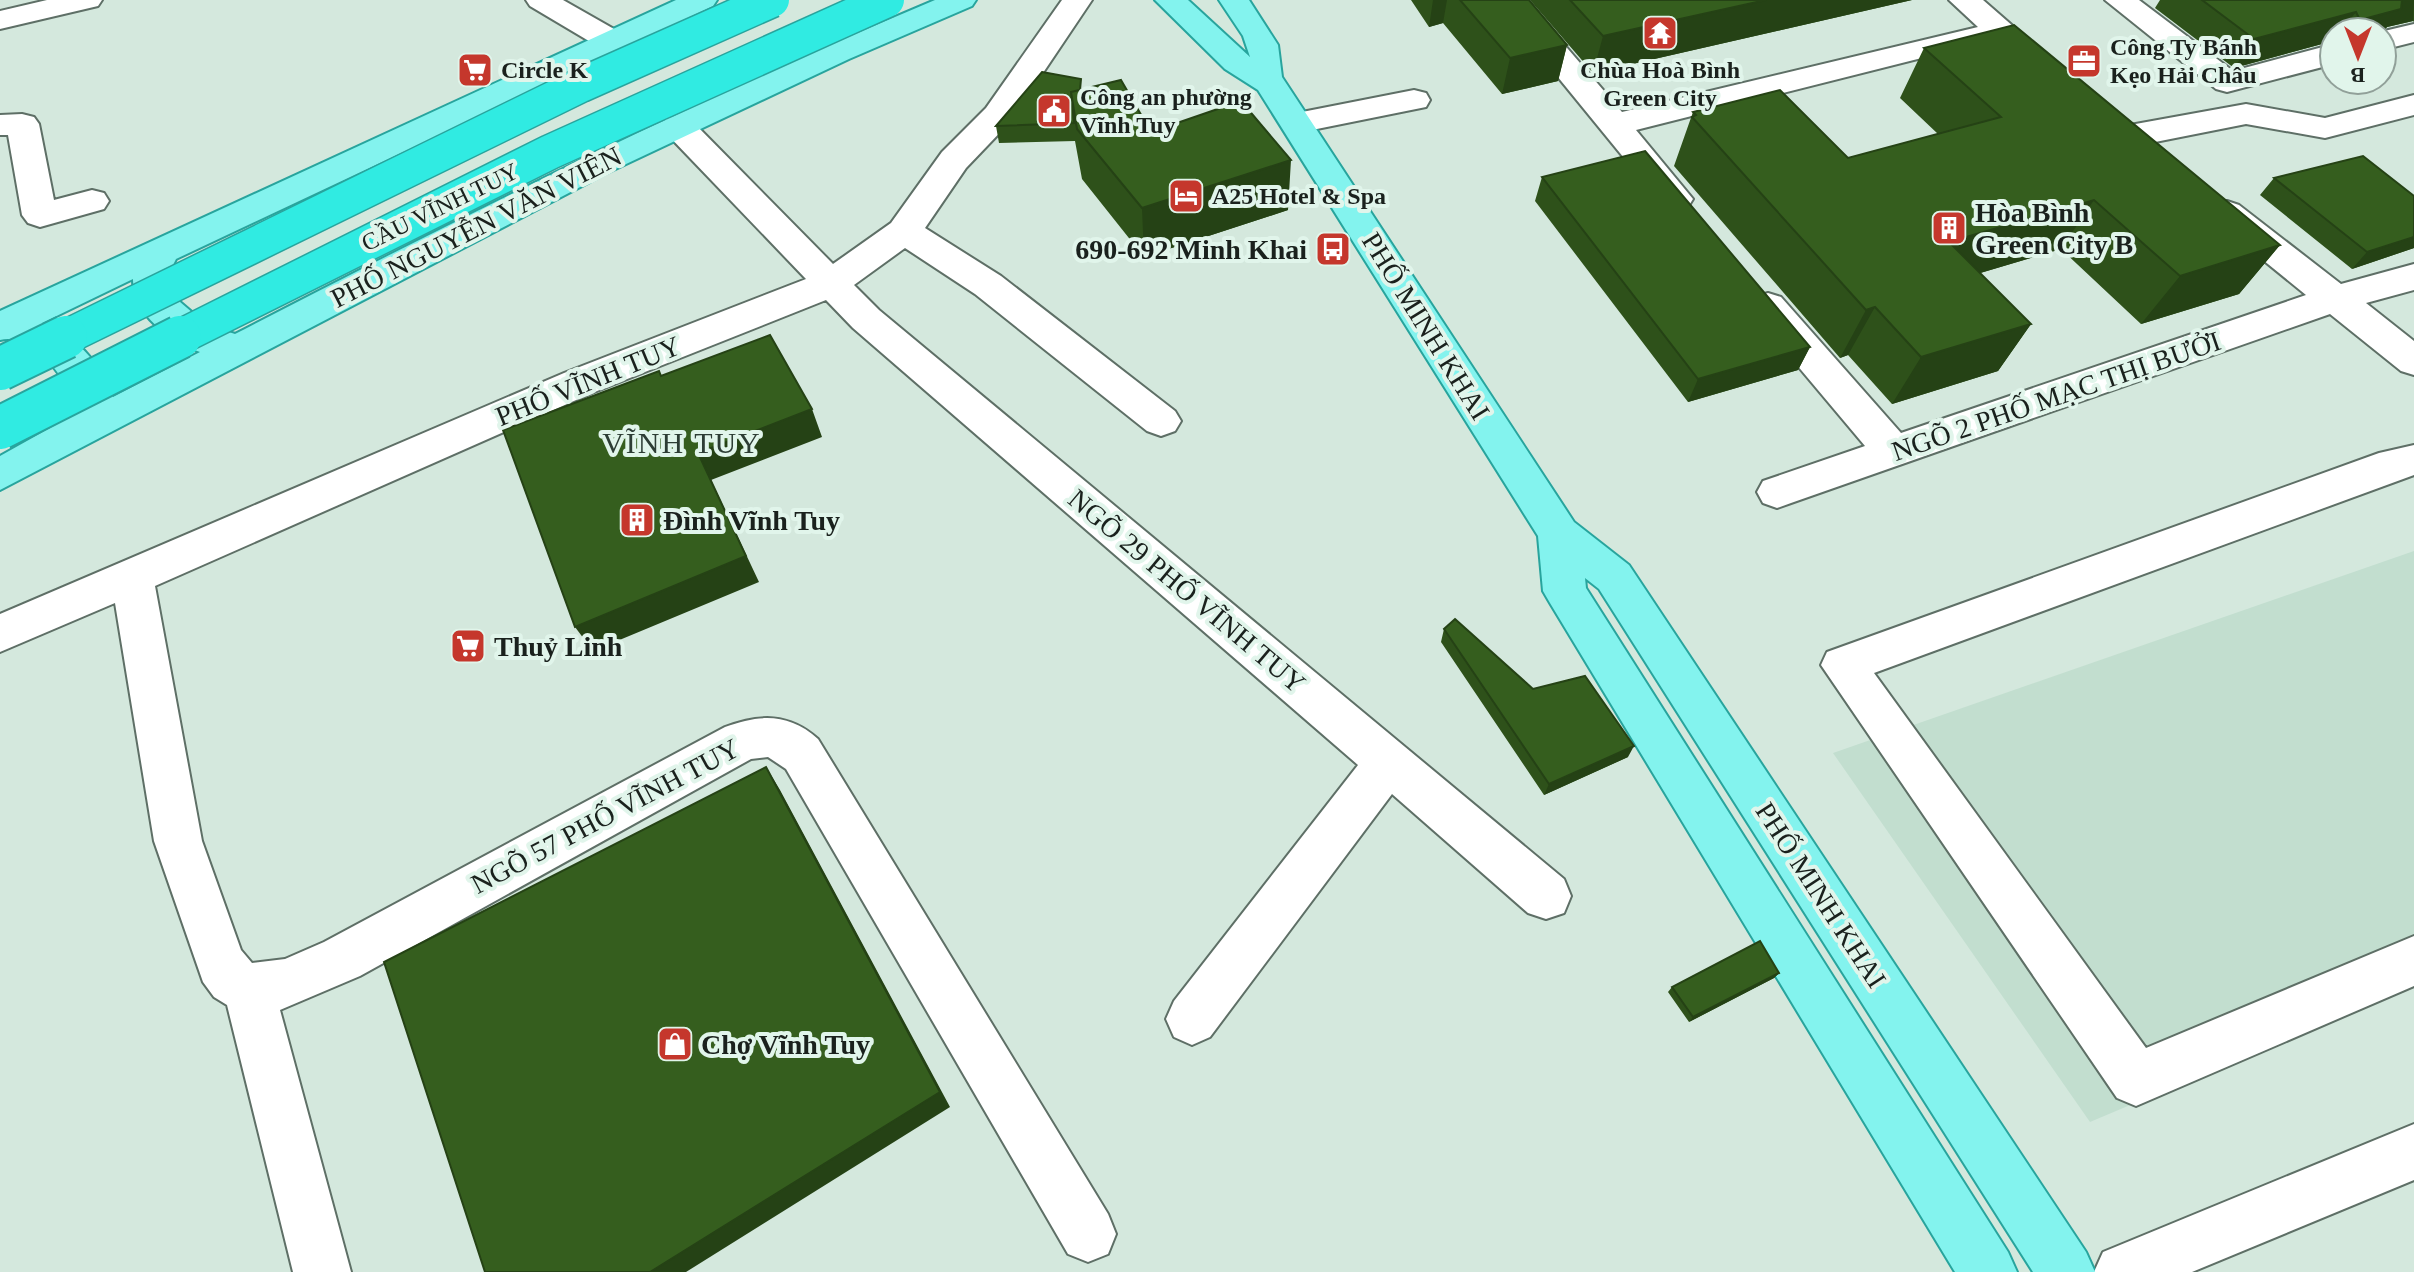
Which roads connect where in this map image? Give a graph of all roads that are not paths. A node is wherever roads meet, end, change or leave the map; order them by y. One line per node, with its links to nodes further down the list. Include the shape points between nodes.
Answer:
1 (87, 0): 14 (street)
2 (541, 0): 16 (street)
3 (702, 0): 16 (main road)
4 (772, 0): 39 (highway, CẦU VĨNH TUY, bridge, via 581,85)
5 (887, 0): 41 (highway, CẦU VĨNH TUY, bridge, via 467,192)
6 (961, 0): 25 (main road, PHỐ NGUYỄN VĂN VIÊN)
7 (1077, 0): 30 (street, PHỐ VĨNH TUY, via 998,115 954,160)
8 (1164, 0): 9 (main road)
9 (1171, 0): 18 (main road, PHỐ MINH KHAI, via 1236,62)
10 (1234, 0): 18 (main road, PHỐ MINH KHAI, via 1268,57)
11 (1510, 0): 24 (street)
12 (1964, 0): 15 (street)
13 (2120, 0): 17 (street, via 2227,82)
14 (0, 20)
15 (1999, 31): 19 (street); 24 (street)
16 (610, 40): 31 (main road)
17 (2318, 58)
18 (1266, 77): 22 (main road, PHỐ MINH KHAI)
19 (2071, 88)
20 (1414, 100): 22 (street)
21 (2414, 105): 26 (street, via 2325,128 2246,114 2118,126)
22 (1297, 123): 47 (main road, PHỐ MINH KHAI)
23 (0, 125): 28 (street, via 22,124 40,215)
24 (1613, 125): 29 (street)
25 (678, 126): 34 (street, NGÕ 29 PHỐ VĨNH TUY); 37 (main road, PHỐ NGUYỄN VĂN VIÊN, via 385,269)
26 (2166, 164)
27 (2202, 193): 35 (street)
28 (92, 201)
29 (1696, 222)
30 (904, 231): 34 (street, PHỐ VĨNH TUY); 40 (street, via 988,285)
31 (168, 245): 36 (main road); 37 (main road, via 150,268 150,287 173,321 204,342 228,345)
32 (2414, 277): 35 (street, NGÕ 2 PHỐ MẠC THỊ BƯỞI)
33 (1748, 283): 43 (street)
34 (830, 284): 48 (street, PHỐ VĨNH TUY, via 578,383); 50 (street, NGÕ 29 PHỐ VĨNH TUY)
35 (2334, 299): 38 (street); 43 (street, NGÕ 2 PHỐ MẠC THỊ BƯỞI)
36 (0, 329): 42 (main road, via 41,335 75,363 96,400 97,416)
37 (263, 336): 42 (main road, PHỐ NGUYỄN VĂN VIÊN)
38 (2414, 361)
39 (0, 369)
40 (1161, 421)
41 (0, 428)
42 (86, 428): 45 (main road, PHỐ NGUYỄN VĂN VIÊN)
43 (1894, 452): 46 (street, NGÕ 2 PHỐ MẠC THỊ BƯỞI)
44 (2407, 469): 52 (street, via 1843,665 2136,1079)
45 (0, 474)
46 (1777, 492)
47 (1559, 534): 58 (main road, PHỐ MINH KHAI, via 1565,591); 59 (main road, PHỐ MINH KHAI, via 1614,577)
48 (132, 577): 49 (street, PHỐ VĨNH TUY); 53 (street, via 178,841 221,964 231,979)
49 (0, 634)
50 (1389, 761): 51 (street, NGÕ 29 PHỐ VĨNH TUY); 54 (street)
51 (1546, 896)
52 (2414, 961)
53 (248, 988): 56 (street, NGÕ 57 PHỐ VĨNH TUY, via 278,984 342,959 741,741 767,735 786,739 802,754); 57 (street)
54 (1192, 1019)
55 (2414, 1152): 60 (street)
56 (1088, 1234)
57 (322, 1272)
58 (1988, 1272)
59 (2066, 1272)
60 (2123, 1272)

